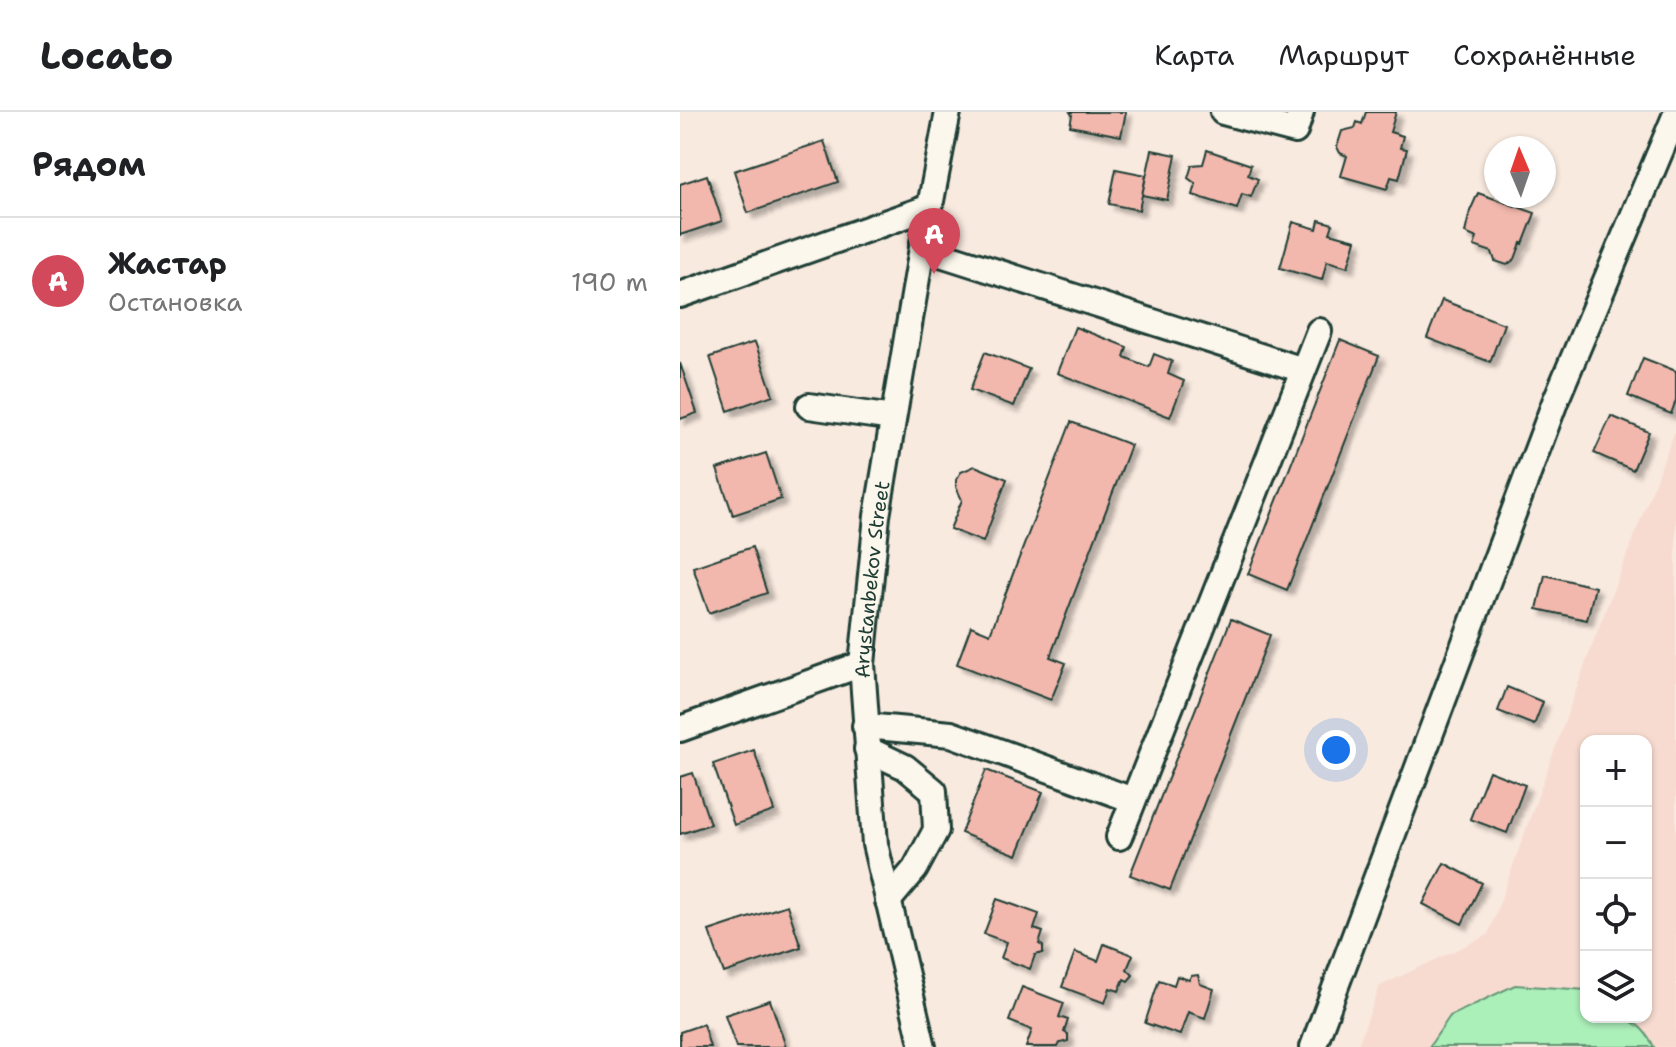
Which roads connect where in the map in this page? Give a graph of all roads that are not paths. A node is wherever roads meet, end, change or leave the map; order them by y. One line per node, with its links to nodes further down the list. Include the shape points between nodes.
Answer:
1 (948, 112): 5 (street, Arystanbekov Street)
2 (1223, 112): 3 (street, via 1295,131)
3 (1301, 112)
4 (1676, 114): 19 (street, via 1555,402)
5 (930, 207): 6 (street, Arystanbekov Street); 7 (street)
6 (922, 248): 9 (street); 11 (street, Arystanbekov Street)
7 (680, 295)
8 (1319, 331): 9 (street)
9 (1303, 370): 15 (street)
10 (809, 406): 11 (street)
11 (893, 418): 12 (street, Arystanbekov Street)
12 (862, 664): 13 (street); 14 (street, Arystanbekov Street)
13 (680, 729)
14 (866, 738): 15 (street, via 951,734); 17 (street, Arystanbekov Street, via 875,844); 17 (street, via 934,791 936,830 915,869)
15 (1133, 800): 16 (street)
16 (1119, 837)
17 (888, 901): 18 (street, Arystanbekov Street)
18 (923, 1047)
19 (1313, 1047)

